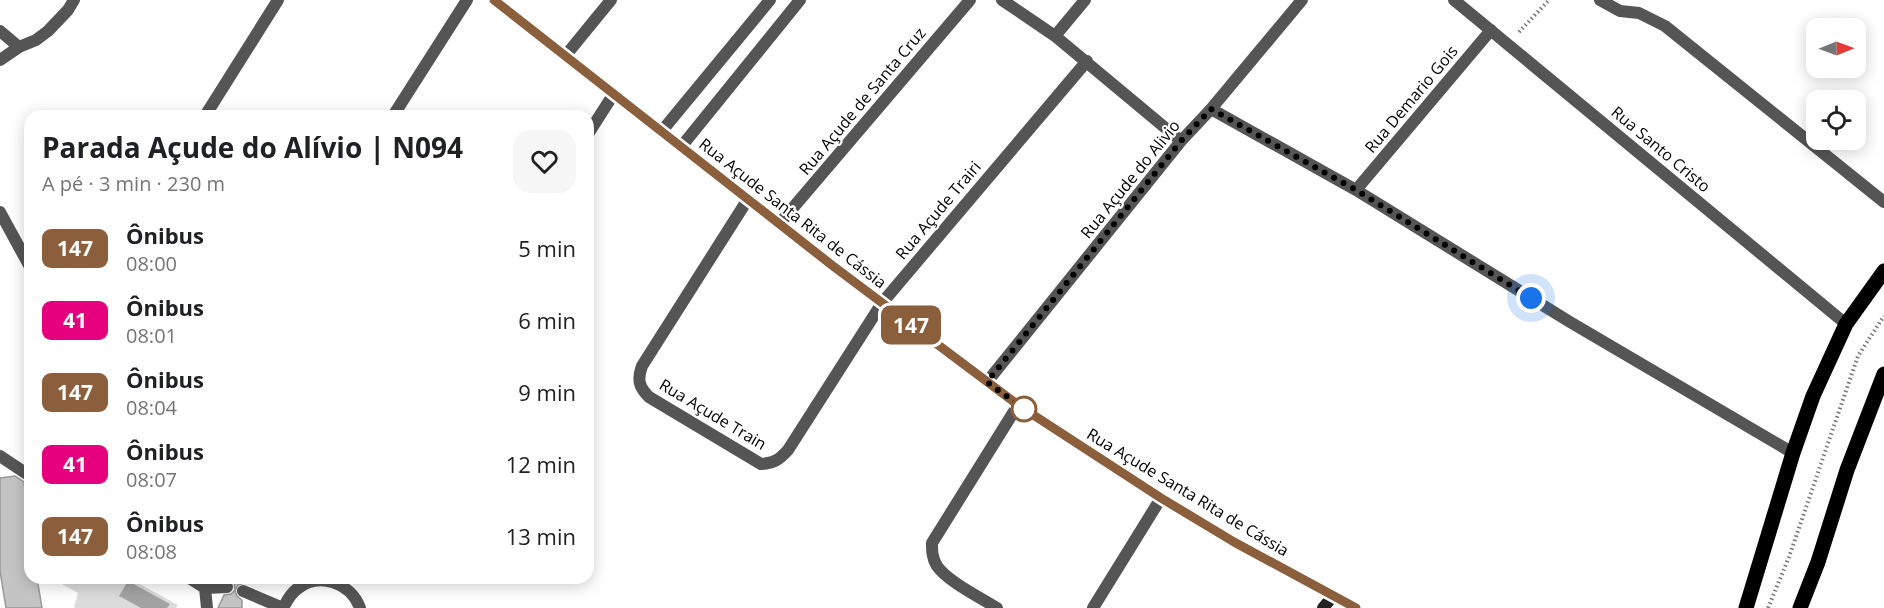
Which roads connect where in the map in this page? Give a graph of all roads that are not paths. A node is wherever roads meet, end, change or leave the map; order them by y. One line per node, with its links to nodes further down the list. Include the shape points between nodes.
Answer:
1 (74, 0): 17 (street, via 48,32)
2 (278, 0): 23 (street)
3 (467, 0): 24 (street)
4 (494, 0): 18 (street, Rua Açude Santa Rita de Cássia)
5 (611, 0): 18 (street)
6 (770, 0): 26 (street)
7 (800, 0): 28 (street)
8 (970, 0): 33 (street, Rua Açude de Santa Cruz)
9 (1002, 0): 16 (street)
10 (1085, 0): 16 (street)
11 (1302, 0): 22 (street, Rua Açude do Alivio)
12 (1454, 0): 14 (street, Rua Santo Cristo)
13 (1599, 0): 31 (street, via 1665,26)
14 (1491, 30): 29 (street, Rua Demario Gois); 37 (street, Rua Santo Cristo)
15 (0, 31): 17 (street)
16 (1055, 36): 20 (street)
17 (19, 46): 19 (street)
18 (566, 55): 21 (street, Rua Açude Santa Rita de Cássia)
19 (0, 60)
20 (1087, 61): 27 (street); 36 (street, Rua Açude Trairi)
21 (614, 95): 25 (street); 26 (street, Rua Açude Santa Rita de Cássia)
22 (1211, 109): 27 (street, Rua Açude do Alivio); 29 (street)
23 (209, 110)
24 (397, 110)
25 (594, 126)
26 (661, 132): 28 (street, Rua Açude Santa Rita de Cássia)
27 (1181, 141): 39 (street, Rua Açude do Alivio)
28 (681, 147): 30 (street, Rua Açude Santa Rita de Cássia)
29 (1356, 190): 42 (street)
30 (747, 199): 33 (street, Rua Açude Santa Rita de Cássia); 41 (street, Rua Açude Train, via 642,366 640,388 761,464 773,463)
31 (1884, 202)
32 (0, 212): 34 (street)
33 (780, 224): 36 (street, Rua Açude Santa Rita de Cássia)
34 (24, 256)
35 (1884, 271): 37 (main road)
36 (882, 303): 39 (street, Rua Açude Santa Rita de Cássia); 41 (street, Rua Açude Trairi)
37 (1846, 324): 42 (main road, via 1813,396)
38 (1884, 374): 61 (main road)
39 (987, 382): 40 (street, Rua Açude Santa Rita de Cássia)
40 (1018, 405): 45 (street, Rua Açude Santa Rita de Cássia); 57 (street, via 932,543 936,565)
41 (788, 450)
42 (1793, 453): 53 (main road)
43 (0, 456): 44 (street)
44 (24, 472)
45 (1161, 498): 52 (street, Rua Açude Santa Rita de Cássia); 58 (street)
46 (199, 584): 50 (street)
47 (304, 584): 55 (street)
48 (346, 584): 56 (street)
49 (227, 587): 50 (street)
50 (205, 588): 54 (street)
51 (243, 591): 55 (street)
52 (1333, 597): 59 (street); 60 (street, Rua Açude Santa Rita de Cássia)
53 (1747, 607)
54 (207, 608)
55 (283, 608)
56 (360, 608)
57 (997, 608)
58 (1093, 608)
59 (1323, 608)
60 (1356, 608)
61 (1800, 608)

